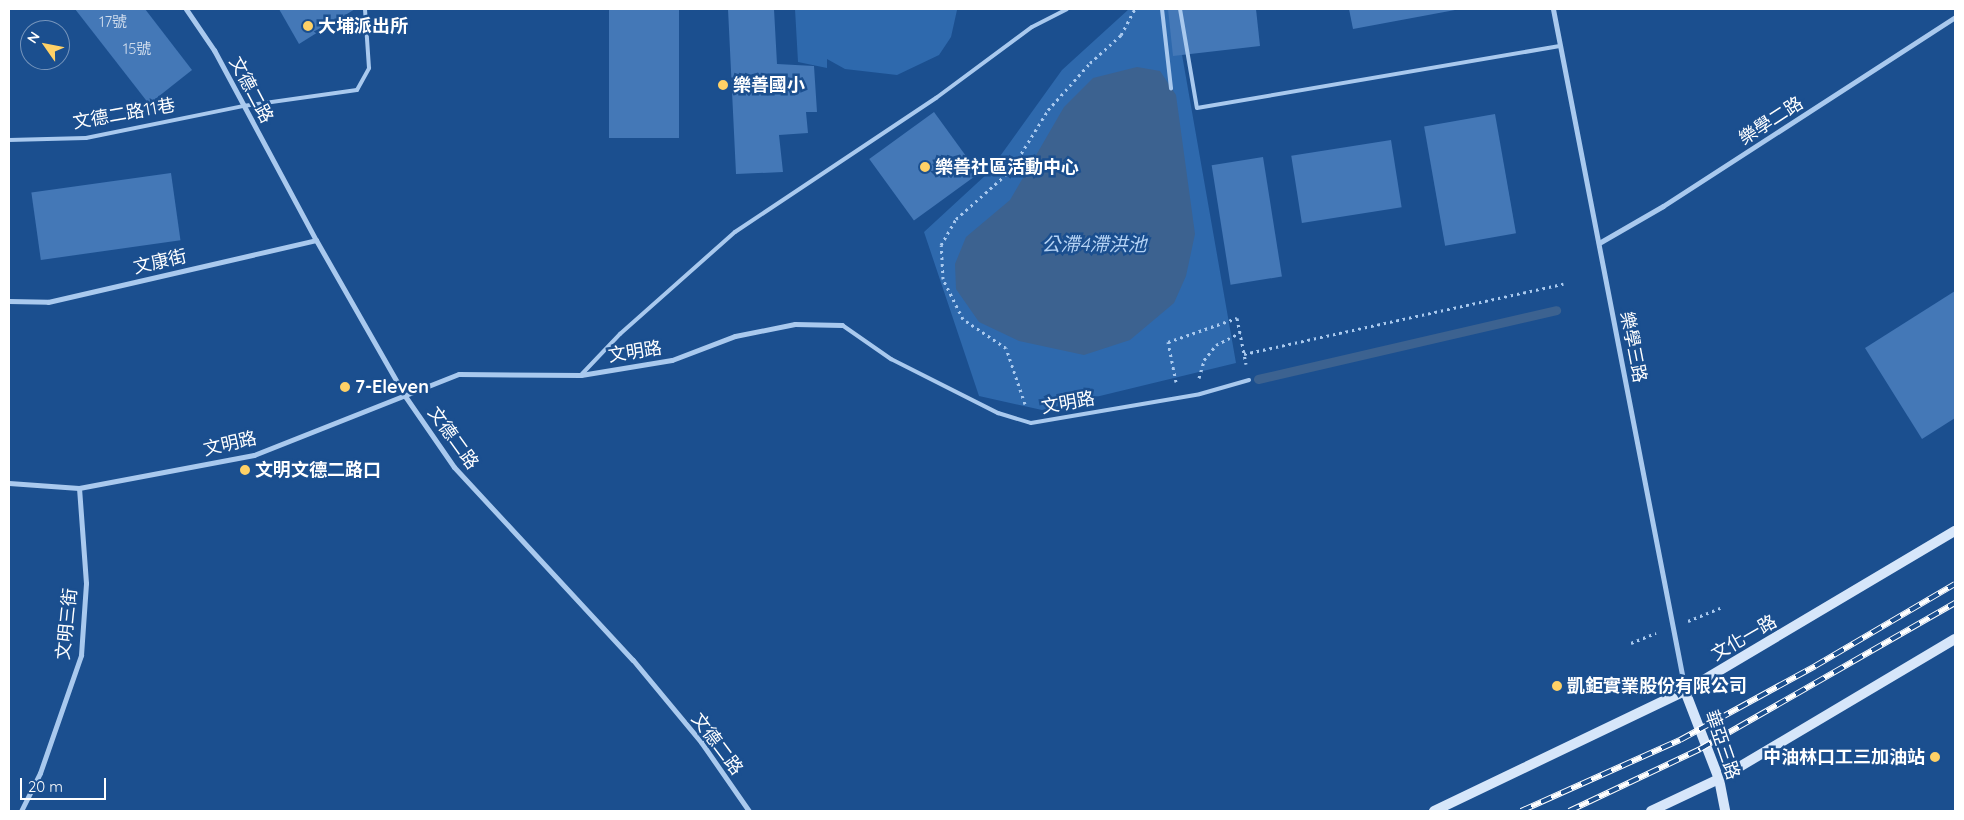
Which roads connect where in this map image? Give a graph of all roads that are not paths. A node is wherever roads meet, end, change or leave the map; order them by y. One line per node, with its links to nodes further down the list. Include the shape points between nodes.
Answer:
1 (186, 9): 10 (street, 文德二路, via 214,50)
2 (365, 9): 10 (lane, 文德二路11巷, via 369,68 357,90)
3 (1067, 9): 16 (lane, via 1032,27 936,98 736,232 620,334)
4 (1162, 9): 9 (lane)
5 (1180, 9): 8 (lane, via 1197,108)
6 (1553, 9): 8 (street, 樂學三路)
7 (1955, 18): 13 (street, 樂學二路, via 1663,206)
8 (1560, 46): 13 (street, 樂學三路)
9 (1171, 88)
10 (243, 106): 11 (lane, 文德二路11巷, via 86,138); 12 (street, 文德二路)
11 (9, 140)
12 (316, 240): 14 (street, 文康街, via 48,302); 18 (street, 文德二路)
13 (1599, 243): 23 (street, 樂學三路)
14 (9, 301)
15 (842, 325): 16 (street, 文明路, via 795,324 735,336 672,360); 17 (lane, 文明路, via 891,359 998,412 1031,423 1200,394)
16 (581, 375): 18 (street, 文明路, via 459,374)
17 (1249, 380)
18 (405, 396): 20 (street, 文明路, via 254,455); 26 (street, 文德二路, via 454,466 633,660 701,742)
19 (9, 483): 20 (street, 文明路)
20 (79, 488): 25 (street, 文明三街, via 86,584 81,656 40,772)
21 (1955, 531): 23 (street, 文化一路)
22 (1955, 639): 24 (street)
23 (1686, 691): 24 (street, 華亞三路); 27 (street, 文化一路)
24 (1719, 779): 28 (street); 29 (street, 華亞三路)
25 (21, 811)
26 (749, 811)
27 (1434, 811)
28 (1651, 811)
29 (1725, 811)

